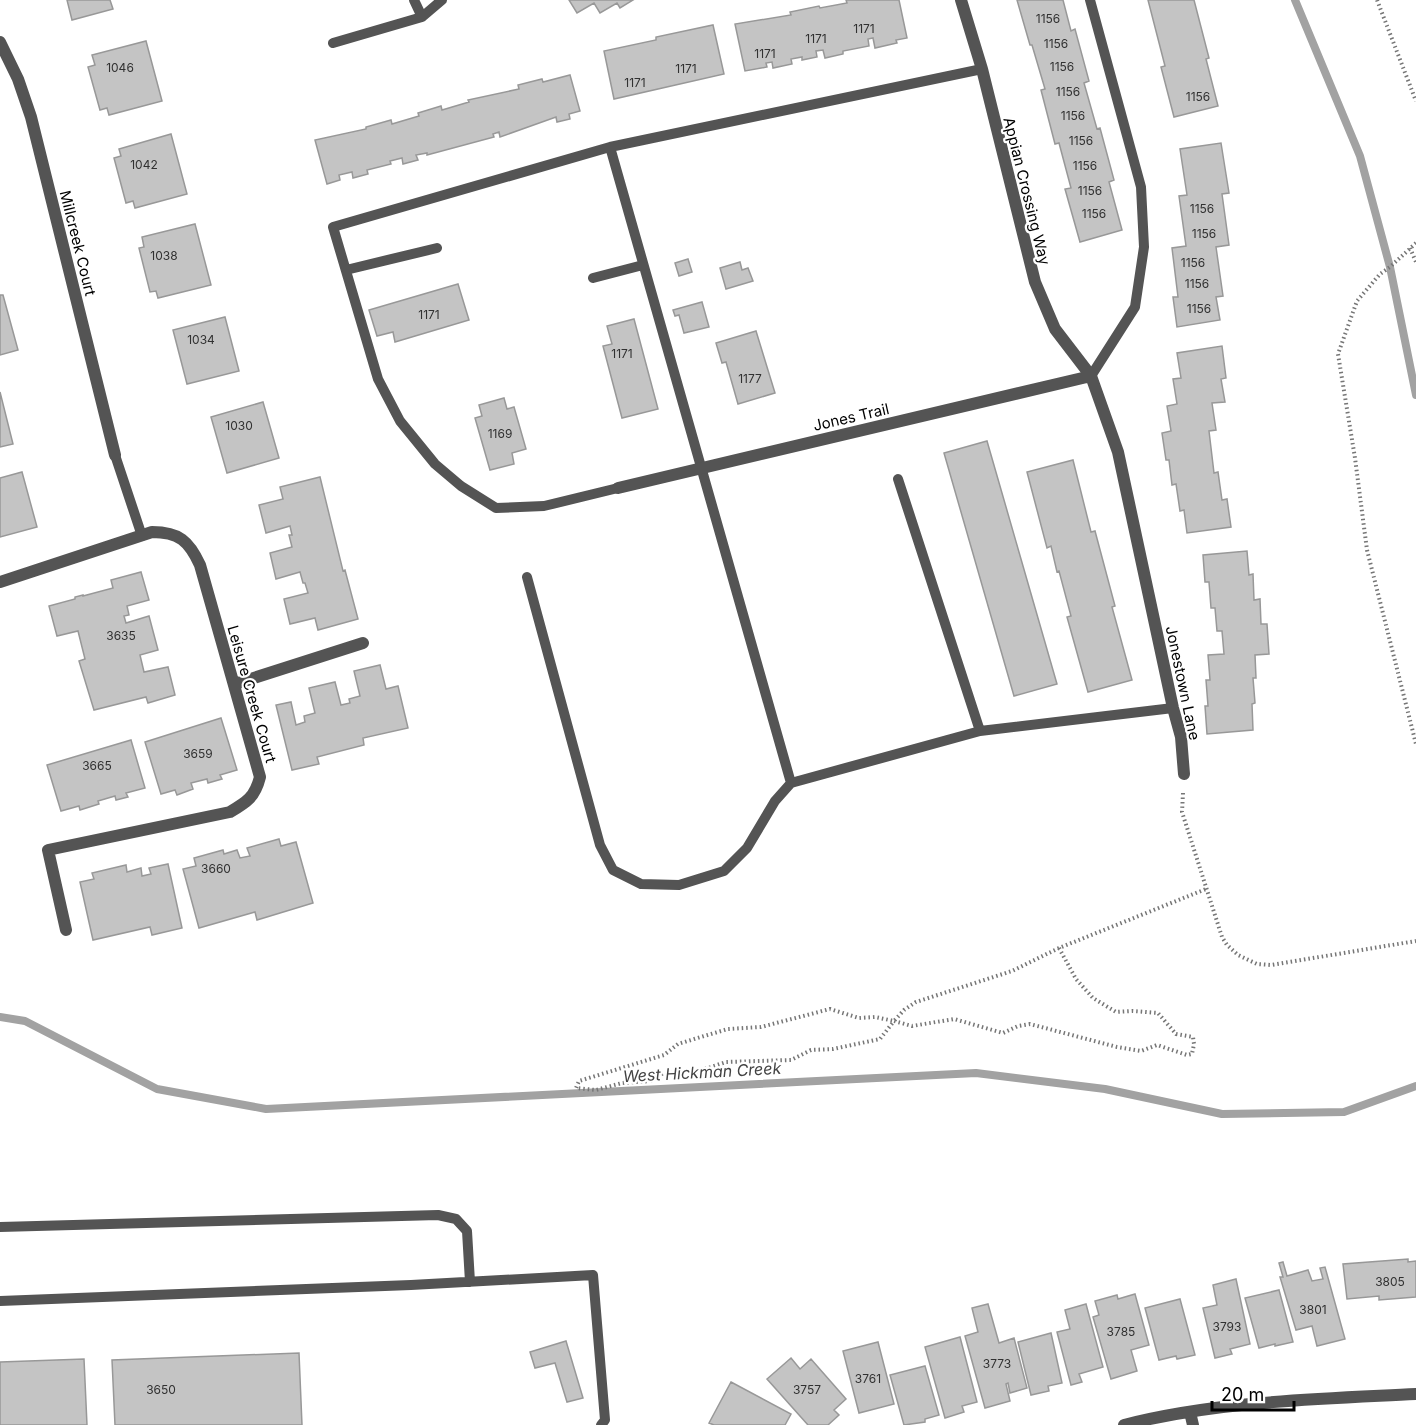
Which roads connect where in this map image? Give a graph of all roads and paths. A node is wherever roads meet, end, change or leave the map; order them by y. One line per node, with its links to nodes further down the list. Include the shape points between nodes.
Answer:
1 (414, 0): 6 (lane)
2 (442, 0): 6 (lane)
3 (961, 0): 9 (street, Appian Crossing Way)
4 (1090, 0): 19 (lane, via 1140,186 1144,247 1135,307)
5 (1377, 0): 10 (path)
6 (422, 17): 8 (lane)
7 (0, 42): 20 (street, Millcreek Court, via 31,117)
8 (333, 43)
9 (982, 69): 11 (lane); 19 (street, Appian Crossing Way, via 1035,282 1055,329)
10 (1416, 101)
11 (610, 147): 16 (lane); 17 (lane, via 333,227)
12 (1416, 243): 14 (path)
13 (437, 248): 17 (lane)
14 (1410, 248): 15 (path); 31 (path, via 1357,301 1338,354 1367,550)
15 (1416, 262)
16 (643, 265): 18 (lane); 21 (lane)
17 (346, 270): 23 (lane, via 378,379 400,421 435,464 461,486 496,508 544,507)
18 (593, 278)
19 (1091, 376): 21 (street, Jones Trail); 29 (street, Jonestown Lane, via 1118,452)
20 (115, 455): 24 (lane)
21 (700, 468): 23 (street, Jones Trail); 33 (lane)
22 (898, 479): 30 (lane)
23 (618, 488)
24 (142, 536): 26 (street, Leisure Creek Court); 28 (street, Leisure Creek Court, via 166,532 194,550)
25 (527, 577): 33 (lane, via 600,844 613,870 641,884 679,885 724,871 747,848 775,801)
26 (0, 582)
27 (363, 643): 28 (street)
28 (235, 684): 35 (street, Leisure Creek Court, via 260,777 256,791 230,812 48,850)
29 (1173, 708): 30 (lane); 32 (street, Jonestown Lane, via 1181,737)
30 (980, 731): 33 (lane)
31 (1416, 744)
32 (1184, 774): 34 (path, via 1182,812)
33 (791, 783)
34 (1206, 889): 36 (path, via 1227,945 1257,964); 37 (path)
35 (66, 930)
36 (1416, 941)
37 (1059, 948): 38 (path, via 1012,971 916,1002); 38 (path, via 1076,979 1093,998 1116,1012 1158,1013 1176,1034 1193,1037 1192,1054 1156,1045 1141,1051 1117,1047 1030,1024 1003,1033 954,1019 912,1026)
38 (894, 1021): 38 (path, via 859,1018 830,1009 761,1027 728,1029 678,1044 664,1055 579,1081 576,1088 596,1090 651,1081 665,1071 696,1072 726,1062 791,1060 812,1050 880,1039)
39 (0, 1227): 40 (lane, via 438,1215 456,1220 467,1231)
40 (470, 1282): 41 (lane); 44 (lane, via 593,1275 605,1420)
41 (0, 1301)
42 (1416, 1394): 43 (street, via 1282,1401)
43 (1191, 1419): 45 (street)
44 (602, 1425)
45 (1124, 1425)

